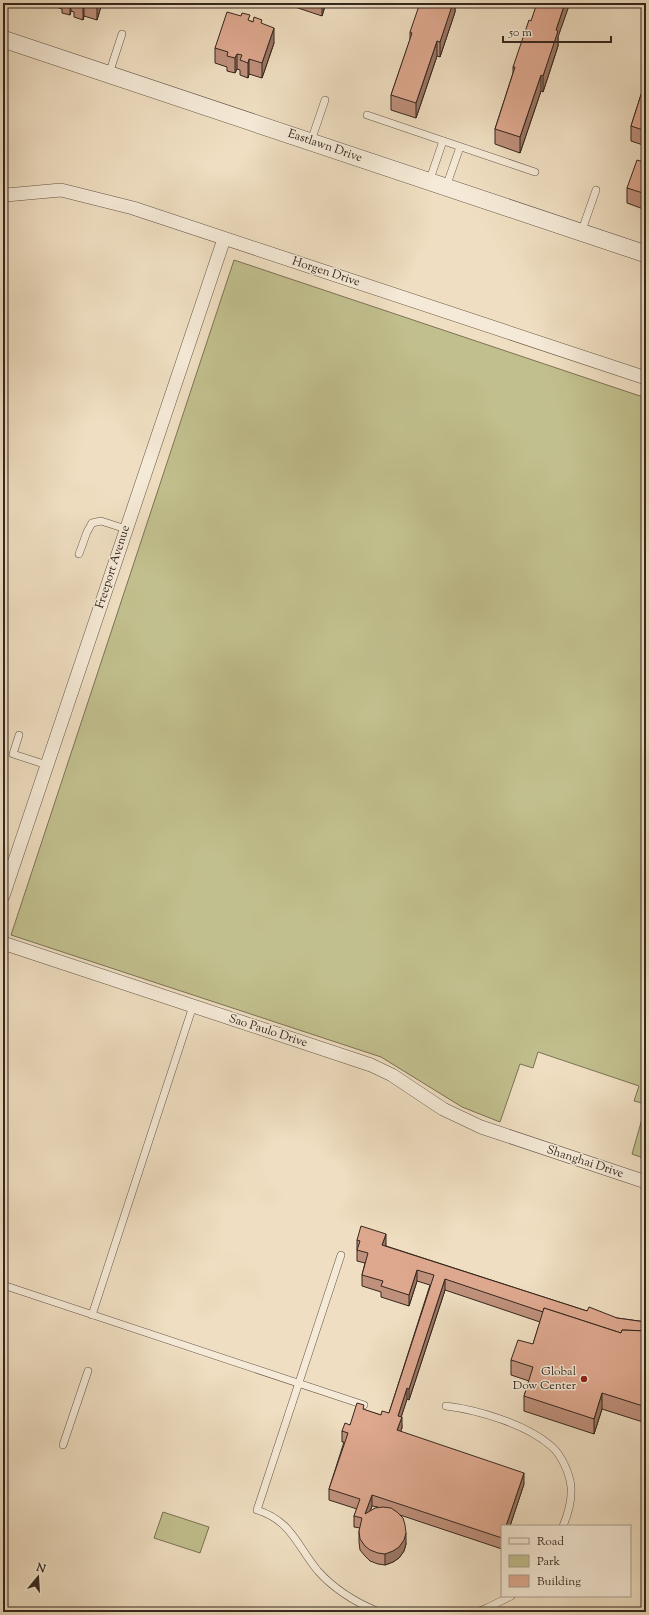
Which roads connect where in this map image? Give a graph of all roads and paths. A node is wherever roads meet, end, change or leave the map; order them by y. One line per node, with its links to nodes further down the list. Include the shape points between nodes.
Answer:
1 (122, 34): 3 (lane)
2 (3, 39): 3 (street, Eastlawn Drive)
3 (109, 74): 6 (street, Eastlawn Drive)
4 (325, 100): 6 (lane)
5 (367, 115): 7 (lane)
6 (311, 141): 10 (street, Eastlawn Drive)
7 (443, 141): 8 (lane); 10 (lane)
8 (460, 147): 9 (lane); 11 (lane)
9 (535, 172)
10 (430, 182): 11 (street, Eastlawn Drive)
11 (446, 187): 14 (street, Eastlawn Drive)
12 (596, 190): 14 (lane)
13 (3, 196): 15 (street, Horgen Drive, via 61,190 133,208)
14 (581, 233): 16 (street, Eastlawn Drive)
15 (224, 239): 17 (street, Horgen Drive); 18 (street, Freeport Avenue)
16 (646, 254)
17 (646, 378)
18 (126, 529): 19 (lane, via 101,521 92,523); 21 (street, Freeport Avenue)
19 (79, 554)
20 (20, 735): 21 (lane, via 13,754)
21 (47, 765): 22 (street, Freeport Avenue)
22 (3, 896)
23 (3, 943): 24 (street, Sao Paulo Drive)
24 (193, 1006): 25 (street, Sao Paulo Drive, via 371,1065 392,1075 443,1109); 29 (lane)
25 (524, 1142): 26 (street, Shanghai Drive)
26 (646, 1182)
27 (341, 1255): 31 (lane)
28 (3, 1285): 29 (lane)
29 (92, 1315): 31 (lane)
30 (88, 1371): 34 (lane)
31 (299, 1384): 32 (lane); 37 (lane, via 257,1510 269,1513 291,1531 308,1558 334,1585)
32 (364, 1405)
33 (446, 1406): 35 (lane, via 505,1421 551,1446 562,1460 571,1486)
34 (63, 1445)
35 (563, 1525)
36 (509, 1597): 38 (lane)
37 (379, 1612)
38 (477, 1612)

